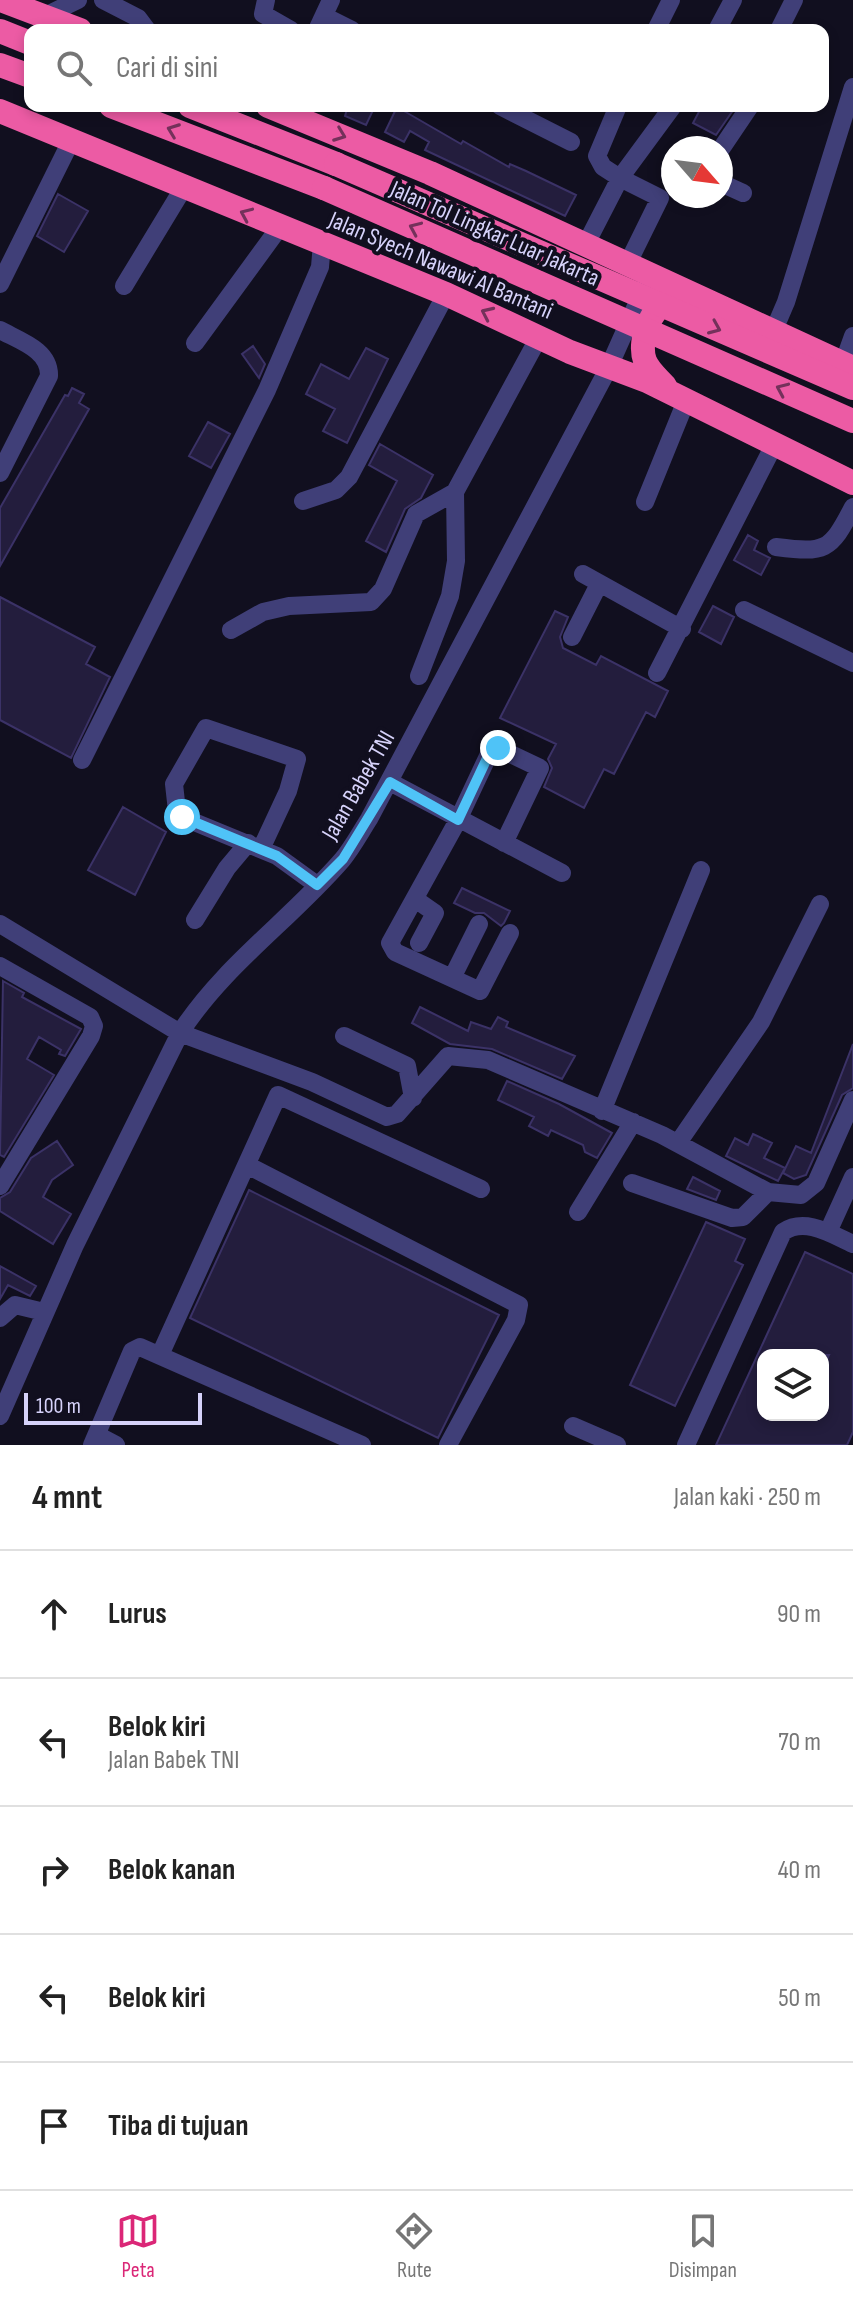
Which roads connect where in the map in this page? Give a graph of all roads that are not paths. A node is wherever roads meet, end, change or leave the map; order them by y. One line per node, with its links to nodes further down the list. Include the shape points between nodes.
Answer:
1 (1, 0): 8 (highway)
2 (78, 0): 8 (street)
3 (103, 0): 10 (street)
4 (266, 0): 11 (street, via 263,14)
5 (671, 0): 12 (street)
6 (733, 0): 13 (street)
7 (794, 0): 14 (street)
8 (45, 16): 9 (highway)
9 (65, 24)
10 (142, 24)
11 (280, 24)
12 (659, 24)
13 (720, 24)
14 (782, 24)
15 (0, 31): 16 (highway)
16 (24, 41)
17 (0, 65): 18 (highway)
18 (24, 74)
19 (853, 87): 46 (street)
20 (0, 111): 29 (highway, Jalan Syech Nawawi Al Bantani)
21 (127, 112): 54 (highway, Jalan Tol Lingkar Luar Jakarta, one-way to 21, bridge, via 324,188)
22 (205, 112): 52 (highway, Jalan Tol Lingkar Luar Jakarta, one-way to 52, bridge)
23 (286, 112): 39 (highway, one-way to 39)
24 (512, 112): 30 (street)
25 (615, 112): 31 (street, via 597,156)
26 (669, 112): 31 (street)
27 (746, 112): 28 (street)
28 (730, 136)
29 (72, 139): 32 (highway, Jalan Syech Nawawi Al Bantani); 41 (street)
30 (571, 142)
31 (620, 178): 34 (street); 39 (street)
32 (184, 187): 37 (highway, Jalan Syech Nawawi Al Bantani, one-way to 32); 42 (street)
33 (733, 188): 35 (street)
34 (661, 190)
35 (743, 193)
36 (661, 207): 40 (street, Jalan Babek TNI)
37 (279, 228): 38 (highway, Jalan Syech Nawawi Al Bantani); 49 (street)
38 (322, 243): 43 (highway, Jalan Syech Nawawi Al Bantani); 70 (street, via 320,267 267,390)
39 (586, 244): 40 (highway)
40 (640, 268): 44 (highway); 51 (street, Jalan Babek TNI)
41 (0, 284)
42 (124, 286)
43 (446, 294): 48 (highway, Jalan Syech Nawawi Al Bantani, one-way to 43); 59 (street, via 349,477 336,490)
44 (711, 303): 46 (highway); 53 (highway, via 670,299 649,322 643,356 653,374)
45 (0, 330): 56 (street, via 41,353 49,368)
46 (774, 330): 50 (highway)
47 (853, 336): 50 (street)
48 (539, 337): 51 (highway, Jalan Syech Nawawi Al Bantani); 58 (street)
49 (195, 343)
50 (848, 366)
51 (608, 369): 53 (highway, Jalan Syech Nawawi Al Bantani); 71 (street, Jalan Babek TNI)
52 (853, 388)
53 (679, 397): 55 (highway, Jalan Syech Nawawi Al Bantani); 60 (street)
54 (853, 421)
55 (774, 445): 57 (highway, Jalan Syech Nawawi Al Bantani); 64 (street)
56 (0, 473)
57 (853, 483)
58 (455, 492): 65 (street, via 416,514 383,589 371,602 289,606 263,612); 69 (street, via 456,561 450,596)
59 (303, 501)
60 (645, 502)
61 (853, 507): 62 (street, via 828,547)
62 (776, 547)
63 (744, 610): 67 (street)
64 (682, 629): 66 (street, via 591,579); 68 (street)
65 (231, 630)
66 (572, 637)
67 (853, 663)
68 (657, 673)
69 (419, 676)
70 (82, 760)
71 (390, 782): 72 (street); 77 (street, Jalan Babek TNI, via 343,859)
72 (458, 820): 73 (street); 73 (street, via 492,750 534,763 539,772); 78 (street)
73 (504, 843): 76 (street)
74 (254, 846): 74 (street, via 177,811 174,784 206,728 297,759 288,791); 77 (street); 80 (street, via 227,868)
75 (701, 870): 91 (street)
76 (562, 873)
77 (317, 885): 87 (street, Jalan Babek TNI, via 227,971)
78 (415, 899): 84 (street, via 435,913); 86 (street, via 391,948)
79 (820, 904): 93 (street, via 761,1022)
80 (195, 920)
81 (0, 924): 87 (street)
82 (479, 924): 86 (street)
83 (510, 933): 86 (street, via 482,990)
84 (419, 943)
85 (0, 966): 97 (street, via 90,1017 94,1026)
86 (452, 978)
87 (180, 1033): 89 (street, via 312,1082 387,1117); 103 (street, Jalan Babek TNI)
88 (344, 1036): 89 (street, via 407,1066)
89 (413, 1098): 91 (street, via 444,1059 459,1056 488,1060)
90 (853, 1100): 99 (street, via 809,1192)
91 (602, 1111): 92 (street)
92 (633, 1122): 93 (street); 100 (street)
93 (678, 1143): 99 (street)
94 (247, 1165): 98 (street, via 278,1095); 105 (street); 112 (street, via 519,1305 516,1320)
95 (853, 1177): 101 (street)
96 (632, 1183): 99 (street, via 732,1218 743,1217)
97 (0, 1186)
98 (481, 1189)
99 (768, 1192)
100 (578, 1212)
101 (828, 1232): 102 (street); 114 (street, via 803,1225 783,1232)
102 (853, 1244)
103 (44, 1312): 104 (street, via 15,1305); 106 (street, Jalan Babek TNI)
104 (0, 1318)
105 (160, 1355): 109 (street, via 140,1347 132,1351); 111 (street)
106 (5, 1387): 107 (street, Jalan Babek TNI)
107 (0, 1416)
108 (573, 1426): 113 (street)
109 (95, 1440): 110 (street)
110 (116, 1445)
111 (362, 1445)
112 (448, 1445)
113 (617, 1445)
114 (686, 1445)

